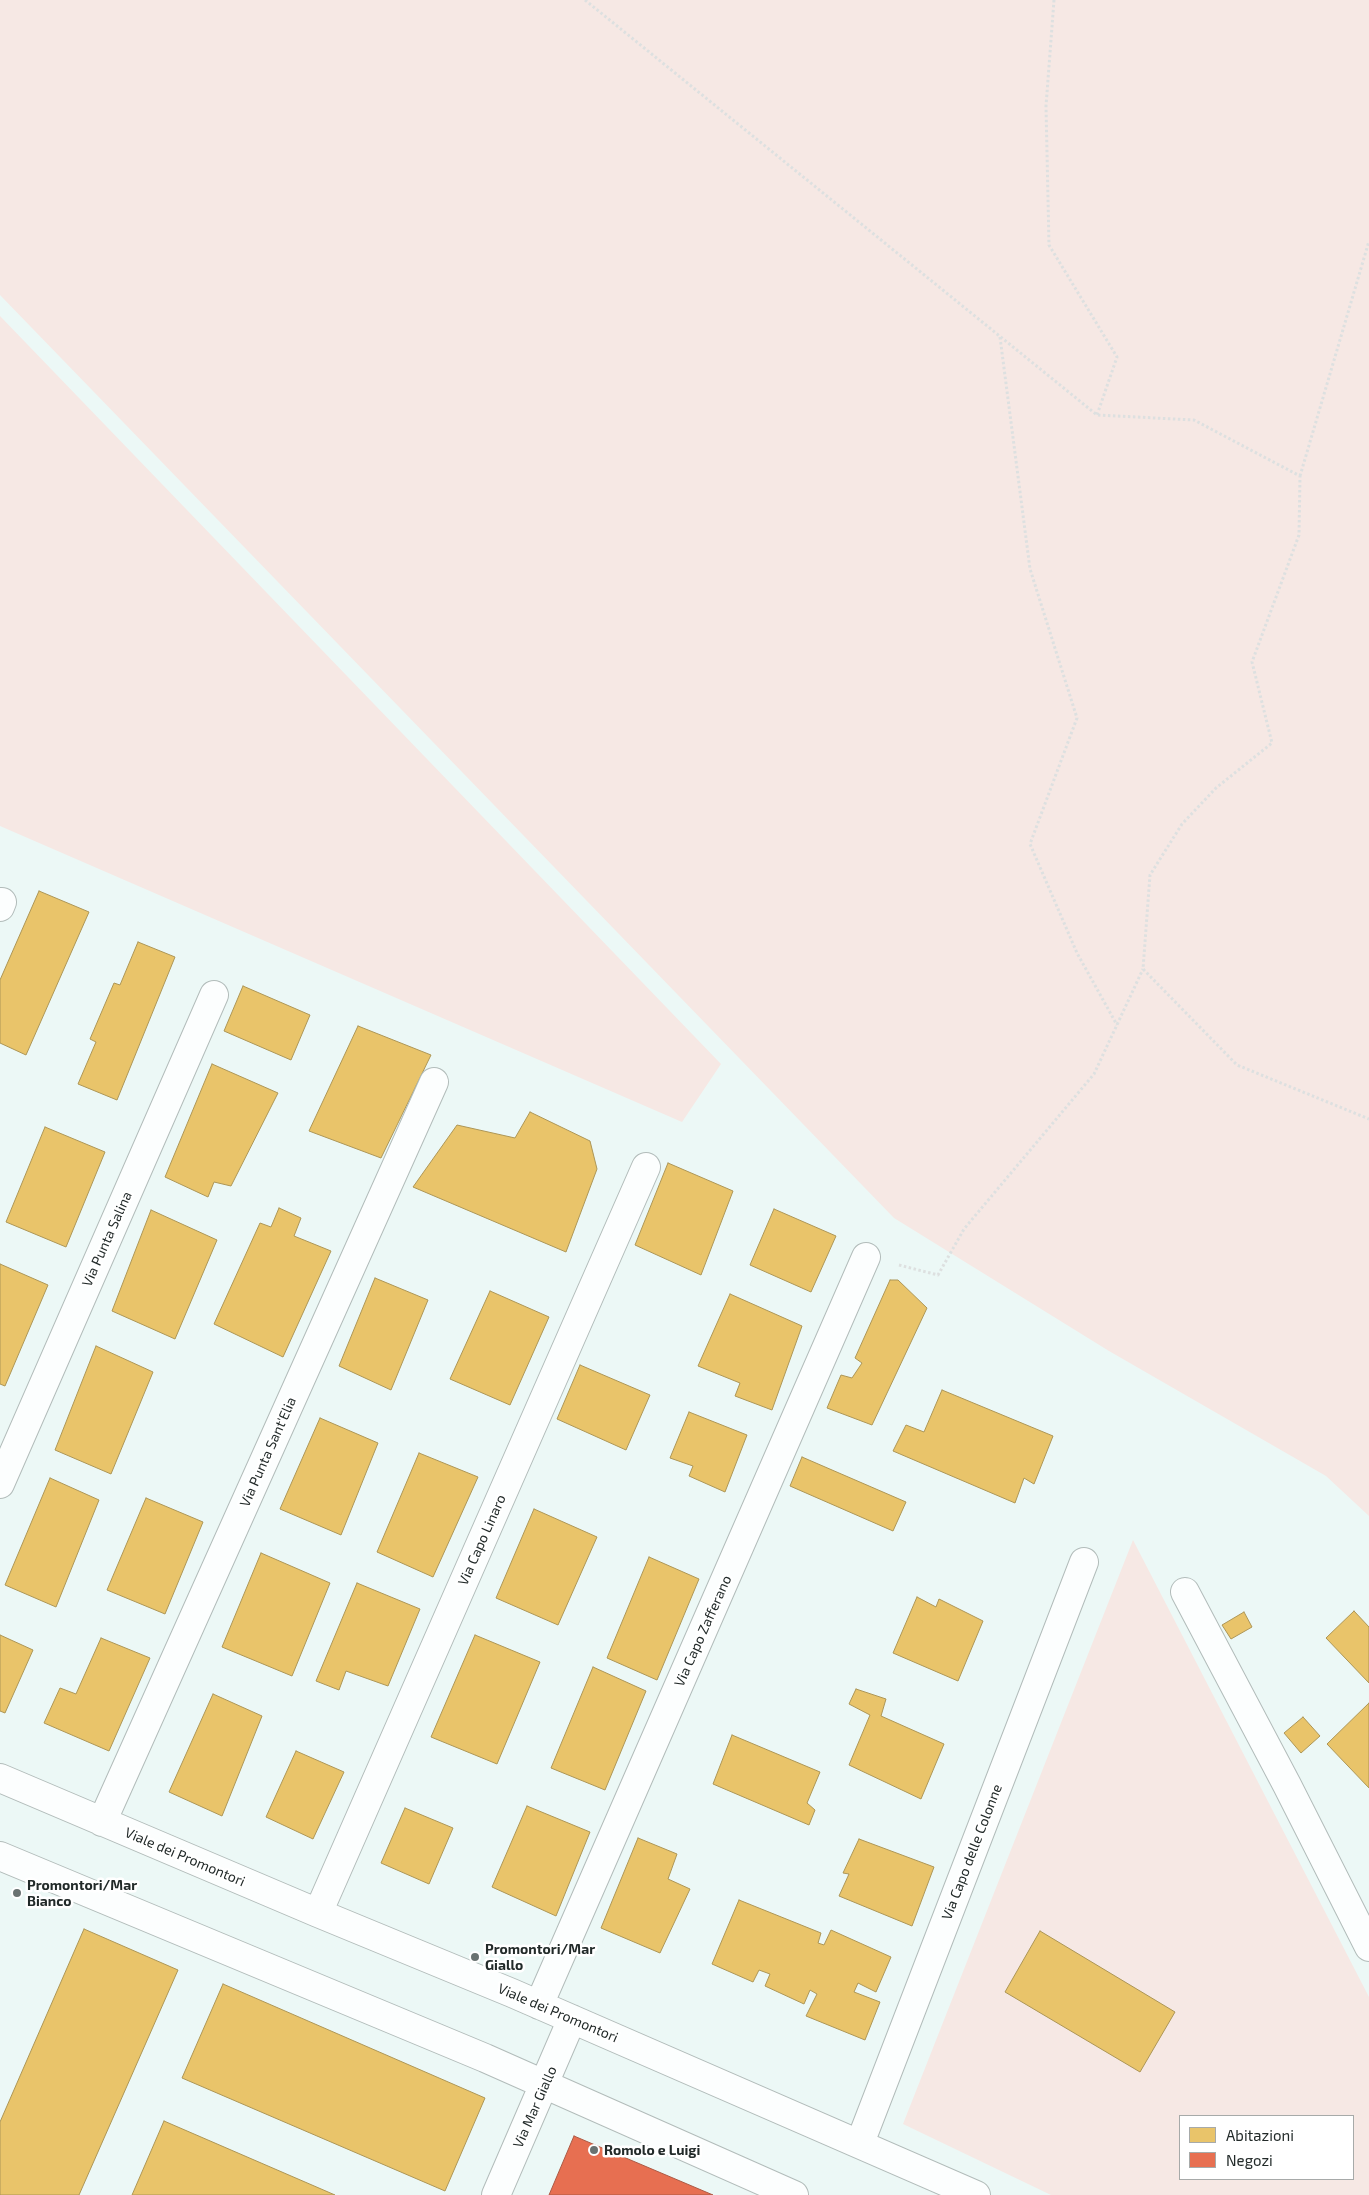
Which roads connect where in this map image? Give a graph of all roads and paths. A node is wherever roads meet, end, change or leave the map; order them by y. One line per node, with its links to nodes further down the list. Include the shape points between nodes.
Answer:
1 (585, 0): 4 (path)
2 (1054, 0): 5 (path, via 1046,106 1049,245 1117,357)
3 (1369, 241): 6 (path)
4 (1000, 336): 5 (path); 9 (path, via 1030,569 1077,718 1030,844 1077,954)
5 (1097, 415): 6 (path, via 1194,420)
6 (1300, 476): 7 (path, via 1299,535 1252,662 1272,742 1216,788 1182,824 1150,874)
7 (1143, 969): 9 (path); 11 (path, via 1237,1065)
8 (214, 995): 14 (street, Via Punta Salina)
9 (1117, 1025): 13 (path, via 1094,1074 964,1229 938,1275)
10 (434, 1082): 18 (street, Via Punta Sant'Elia)
11 (1369, 1119)
12 (646, 1167): 20 (street, Via Capo Linaro)
13 (866, 1257): 22 (street, Via Capo Zafferano)
14 (0, 1484)
15 (1084, 1562): 25 (street, Via Capo delle Colonne)
16 (1186, 1592): 21 (street)
17 (0, 1778): 18 (street, Viale dei Promontori)
18 (102, 1822): 20 (street, Viale dei Promontori)
19 (0, 1856): 24 (street)
20 (318, 1913): 22 (street, Viale dei Promontori)
21 (1369, 1947)
22 (539, 2004): 23 (street, Viale dei Promontori)
23 (572, 2019): 24 (street, Via Mar Giallo); 25 (street, Viale dei Promontori)
24 (546, 2084): 26 (street, Via Mar Giallo); 27 (street)
25 (860, 2143): 28 (street, Viale dei Promontori)
26 (496, 2195)
27 (794, 2195)
28 (976, 2195)

